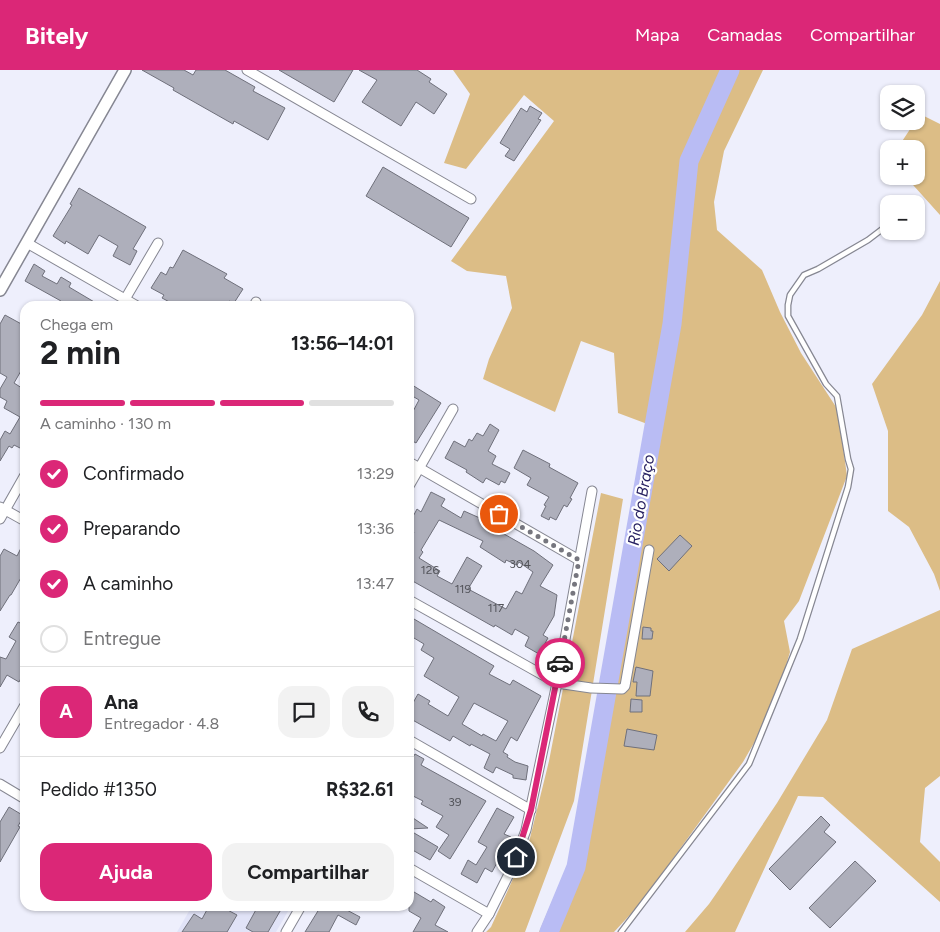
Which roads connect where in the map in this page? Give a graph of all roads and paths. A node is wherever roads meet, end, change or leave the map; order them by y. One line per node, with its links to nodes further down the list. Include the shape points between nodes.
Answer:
1 (125, 70): 5 (street)
2 (247, 70): 3 (street)
3 (471, 199)
4 (880, 231): 34 (lane, via 804,275 790,295 788,305 788,316 826,384 837,396 851,469 800,639 749,764)
5 (27, 243): 7 (street); 8 (street)
6 (158, 243): 9 (street)
7 (0, 290)
8 (120, 301)
9 (124, 301)
10 (453, 409): 12 (street)
11 (414, 465): 12 (street)
12 (419, 468): 13 (street); 20 (street)
13 (414, 477)
14 (20, 482): 16 (street)
15 (592, 491): 20 (street)
16 (3, 508): 17 (street); 18 (street)
17 (20, 518)
18 (0, 519)
19 (649, 550): 22 (street, via 625,686 616,690)
20 (579, 560): 22 (street)
21 (414, 603): 22 (street)
22 (556, 683): 28 (street)
23 (20, 714): 25 (street)
24 (414, 743): 28 (street)
25 (0, 748)
26 (0, 784): 27 (street)
27 (20, 796)
28 (531, 810): 31 (street, via 515,861)
29 (414, 871): 31 (street)
30 (298, 911): 32 (street)
31 (489, 914): 33 (street)
32 (286, 932)
33 (477, 932)
34 (621, 932)

